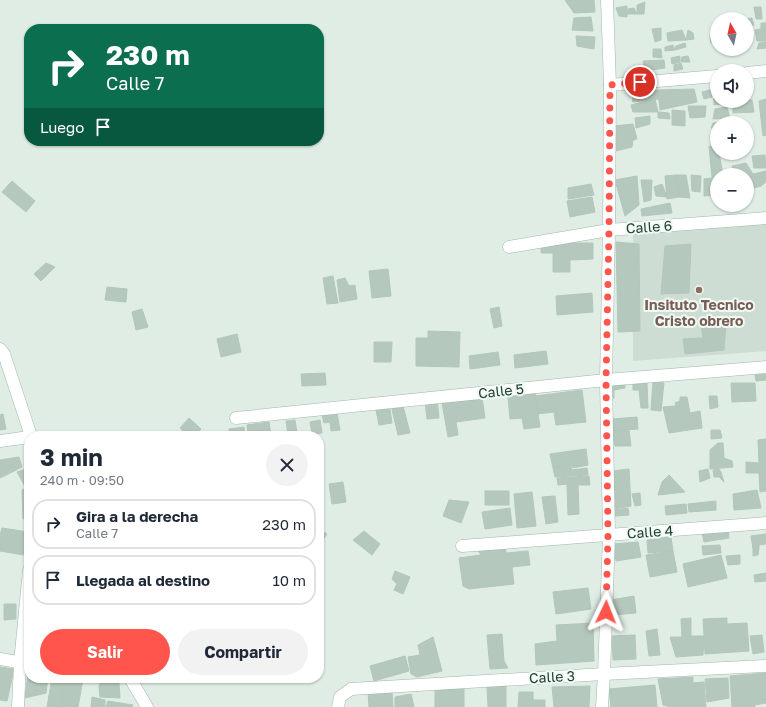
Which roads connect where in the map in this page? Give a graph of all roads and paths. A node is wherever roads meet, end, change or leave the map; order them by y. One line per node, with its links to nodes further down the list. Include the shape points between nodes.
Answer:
1 (607, 0): 5 (street)
2 (766, 71): 3 (street)
3 (754, 72)
4 (710, 77): 5 (street)
5 (610, 85): 7 (street)
6 (766, 218): 7 (street, Calle 6)
7 (609, 230): 8 (street, Calle 6); 11 (street)
8 (509, 247)
9 (0, 349): 13 (street, via 4,354)
10 (766, 367): 11 (street, Calle 5)
11 (606, 380): 12 (street, Calle 5); 17 (street)
12 (236, 418)
13 (28, 431)
14 (24, 437): 15 (street)
15 (0, 441)
16 (766, 523): 17 (street, Calle 4)
17 (608, 535): 18 (street, Calle 4); 22 (street)
18 (462, 546)
19 (0, 659): 20 (street)
20 (24, 663): 25 (street)
21 (766, 666): 22 (street, Calle 3)
22 (604, 674): 24 (street, Calle 3, via 351,689); 27 (street)
23 (133, 683): 26 (street)
24 (339, 702)
25 (18, 707)
26 (147, 707)
27 (602, 707)

